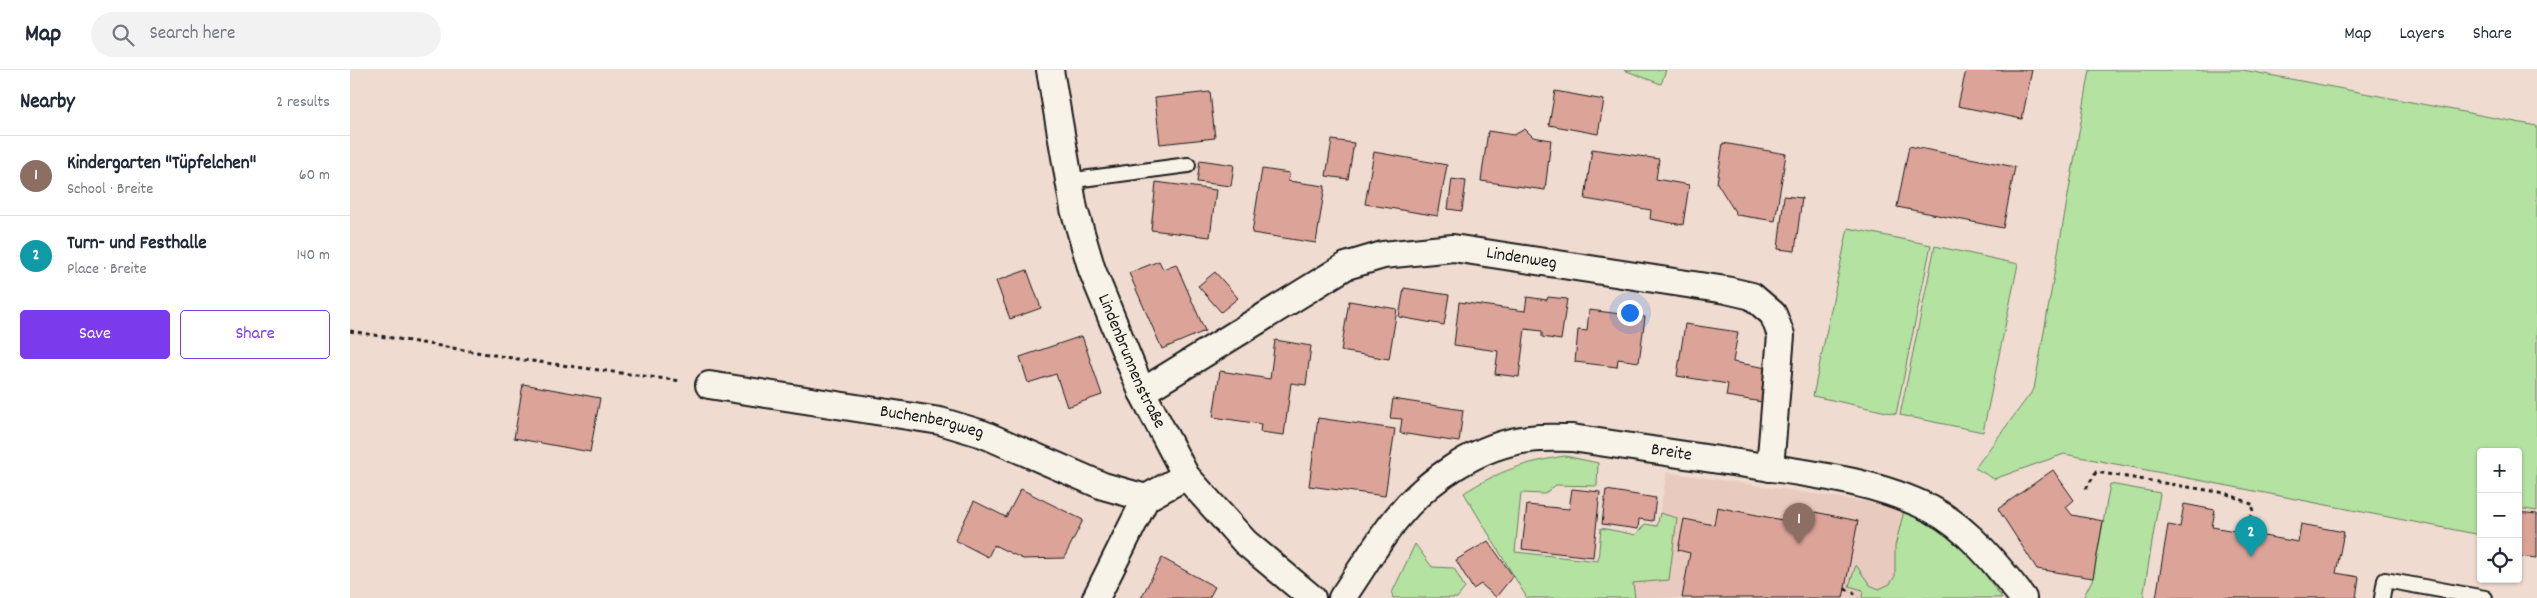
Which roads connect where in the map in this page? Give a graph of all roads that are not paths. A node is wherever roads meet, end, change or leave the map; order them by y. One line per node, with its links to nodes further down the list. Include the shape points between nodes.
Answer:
1 (1050, 70): 3 (street, Lindenbrunnenstraße)
2 (1188, 165): 3 (lane)
3 (1067, 181): 5 (street, Lindenbrunnenstraße, via 1092,270)
4 (709, 385): 8 (street, Buchenbergweg, via 940,421 983,434 1103,486)
5 (1142, 392): 6 (street, Lindenweg, via 1346,266 1384,255 1452,248 1752,296 1773,314 1781,335); 7 (street, Lindenbrunnenstraße)
6 (1770, 468): 11 (street, Breite, via 1572,438 1529,439 1488,450 1455,467 1423,490 1396,519); 12 (street, Breite, via 1846,480 1895,493 1932,510 1965,532)
7 (1186, 476): 8 (street); 10 (street, Lindenbrunnenstraße, via 1245,542)
8 (1146, 498): 9 (street)
9 (1096, 598)
10 (1312, 598)
11 (1342, 598)
12 (2023, 598)
13 (2382, 598): 14 (lane, via 2385,580)
14 (2485, 598)

